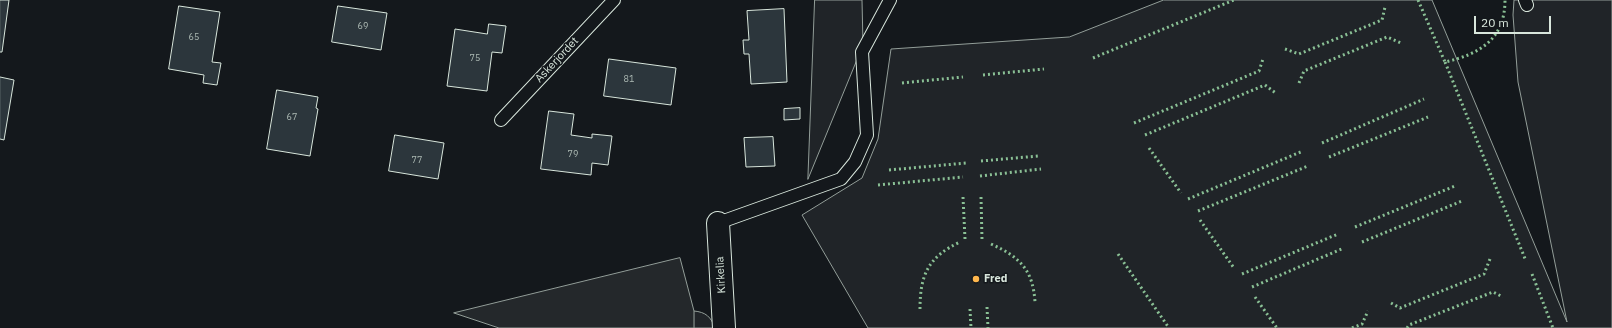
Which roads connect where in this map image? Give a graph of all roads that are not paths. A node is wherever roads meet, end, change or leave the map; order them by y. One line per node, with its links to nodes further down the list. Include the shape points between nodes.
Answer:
1 (614, 0): 3 (lane, Askerjordet)
2 (890, 0): 4 (lane, via 862,52 867,135 850,168 841,179)
3 (501, 120)
4 (718, 223): 5 (street, Kirkelia)
5 (724, 328)

